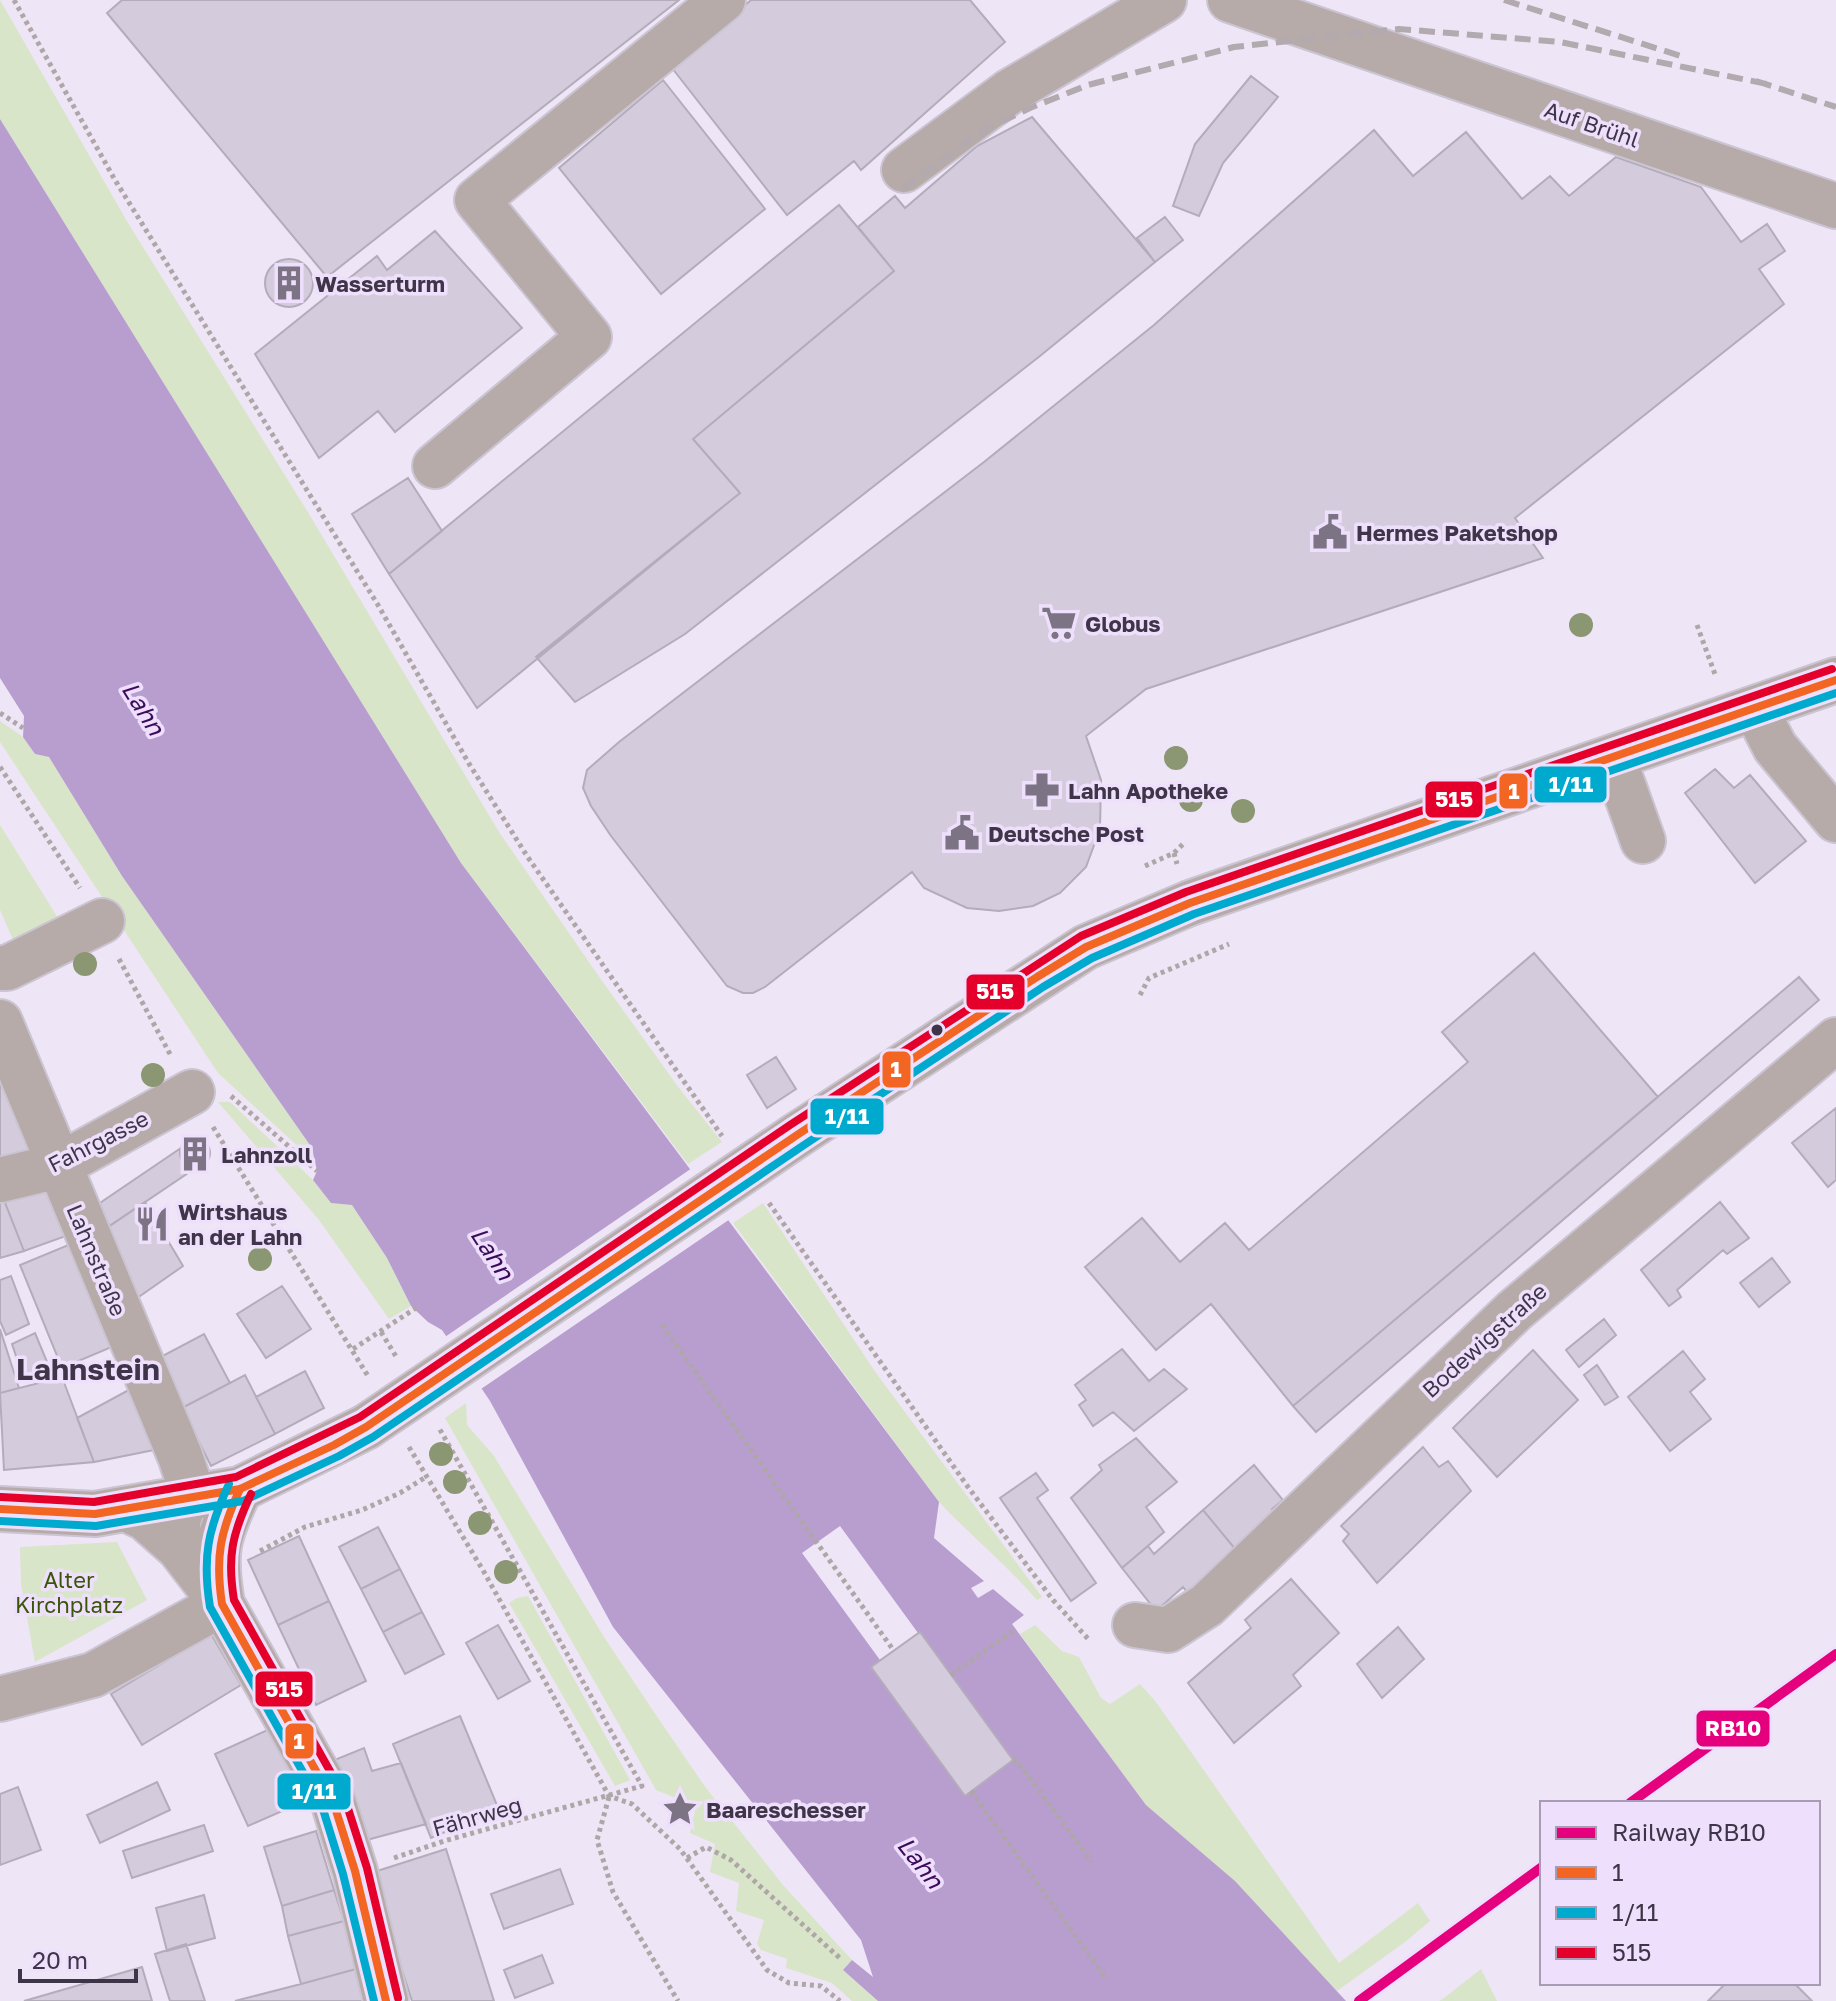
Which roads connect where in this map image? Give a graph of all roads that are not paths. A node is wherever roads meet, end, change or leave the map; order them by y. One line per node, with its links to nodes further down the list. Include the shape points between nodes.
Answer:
1 (723, 0): 7 (street, via 477,200 589,337)
2 (1165, 0): 4 (street, via 1277,37); 5 (street, via 1009,92)
3 (1230, 0): 4 (street)
4 (1338, 47): 6 (street, Auf Brühl)
5 (904, 170)
6 (1836, 206)
7 (435, 466)
8 (1836, 680): 9 (street)
9 (1743, 712): 10 (street); 11 (street)
10 (1613, 757): 12 (street); 20 (street, bridge, via 1190,903 1086,947 797,1135 382,1418)
11 (1836, 820)
12 (1643, 841)
13 (102, 921): 14 (street)
14 (0, 968)
15 (0, 1022): 18 (street, Lahnstraße)
16 (1836, 1040): 26 (street, Bodewigstraße, via 1514,1311 1207,1605 1168,1630)
17 (196, 1098): 18 (street, Fahrgasse)
18 (58, 1166): 19 (street, Fahrgasse); 21 (street, Lahnstraße, via 180,1456 187,1477)
19 (0, 1180)
20 (240, 1489): 21 (street); 24 (street, via 224,1525)
21 (185, 1499): 23 (street); 24 (street, Lahnstraße, via 178,1521)
22 (0, 1509): 23 (street, via 95,1514)
23 (128, 1510): 24 (street)
24 (199, 1546): 25 (street)
25 (222, 1604): 27 (street, via 93,1675); 28 (street, via 333,1801)
26 (1135, 1625)
27 (0, 1699)
28 (386, 2001)

